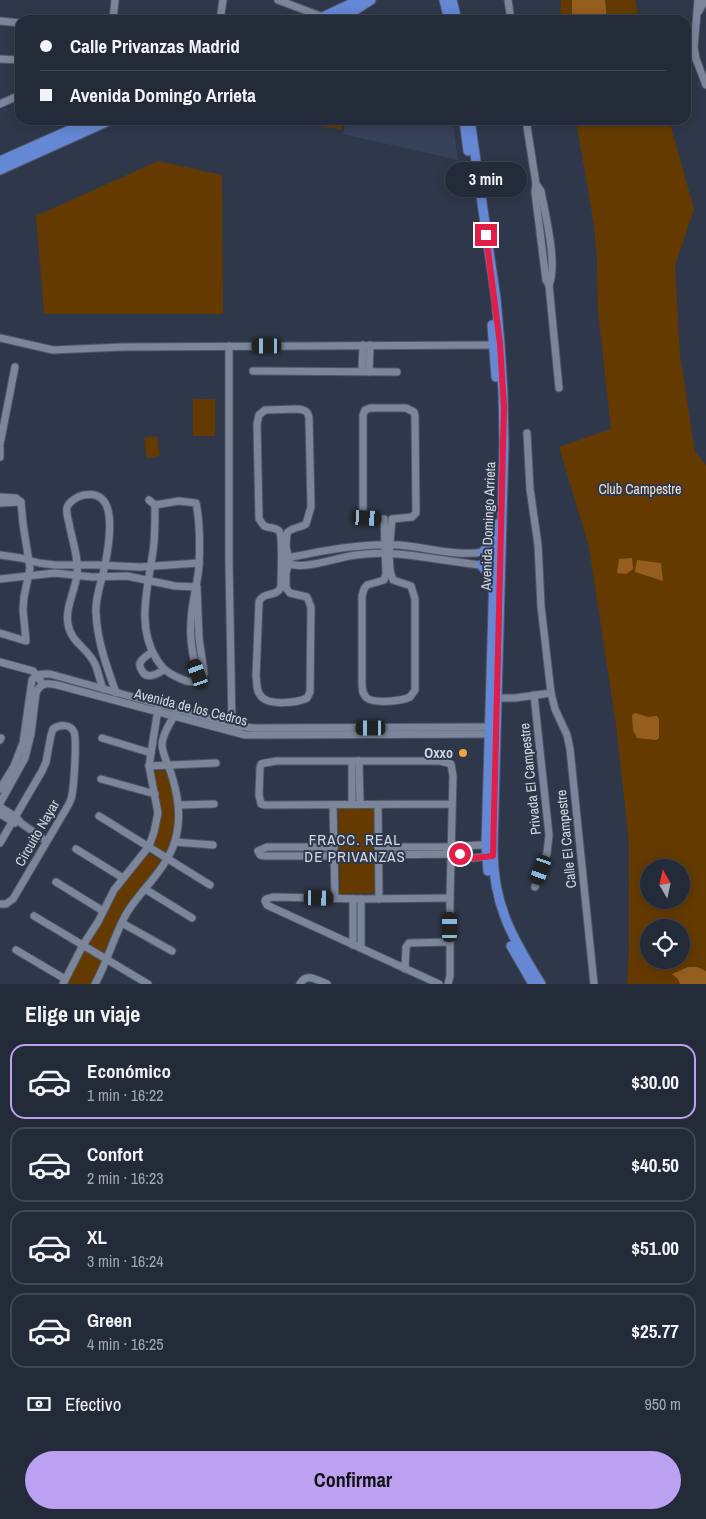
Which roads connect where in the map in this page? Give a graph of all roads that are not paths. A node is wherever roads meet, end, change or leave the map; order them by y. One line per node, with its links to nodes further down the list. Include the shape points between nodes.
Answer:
1 (115, 0): 12 (street)
2 (223, 0): 13 (street)
3 (278, 0): 14 (street)
4 (359, 0): 15 (main road)
5 (371, 0): 16 (main road)
6 (444, 0): 17 (main road)
7 (452, 0): 18 (main road)
8 (508, 0): 19 (street)
9 (698, 0): 11 (street)
10 (705, 0): 11 (street)
11 (697, 13): 24 (street, via 694,47)
12 (114, 15)
13 (221, 15)
14 (312, 15)
15 (329, 15)
16 (345, 15)
17 (448, 15)
18 (456, 15)
19 (510, 15)
20 (0, 21): 21 (street)
21 (15, 22)
22 (0, 59): 23 (street)
23 (15, 60)
24 (706, 85)
25 (15, 98): 26 (street)
26 (0, 104)
27 (81, 125): 33 (main road)
28 (100, 125): 34 (main road)
29 (465, 125): 32 (main road, Avenida Domingo Arrieta)
30 (470, 125): 32 (main road, Avenida Domingo Arrieta)
31 (527, 125): 43 (street, via 550,242 549,285)
32 (470, 141): 36 (main road, Avenida Domingo Arrieta)
33 (0, 161)
34 (0, 170)
35 (0, 338): 38 (street, via 53,350)
36 (497, 344): 37 (street); 46 (main road, Avenida Domingo Arrieta)
37 (367, 345): 38 (street); 41 (street)
38 (229, 346): 95 (street, via 228,562)
39 (15, 367): 45 (street)
40 (253, 371): 41 (street)
41 (366, 372): 42 (street)
42 (397, 372)
43 (559, 388)
44 (527, 433): 88 (street, Calle El Campestre)
45 (0, 444)
46 (501, 444): 54 (main road, Avenida Domingo Arrieta); 60 (main road, Avenida Domingo Arrieta)
47 (0, 448): 48 (street)
48 (0, 457)
49 (0, 497): 50 (street)
50 (18, 500): 52 (street); 61 (street)
51 (149, 500): 53 (street)
52 (0, 502)
53 (155, 505): 63 (street, via 199,501); 67 (street)
54 (496, 524): 57 (main road, via 492,542); 60 (main road, Avenida Domingo Arrieta)
55 (388, 545): 55 (street, via 392,519 412,517 416,513 415,416 406,408 370,408 363,415 363,513 367,518 384,519); 57 (street); 58 (street); 62 (street, via 337,549)
56 (281, 552): 62 (street); 62 (street, via 280,532 264,526 258,513 257,424 259,415 265,410 305,410 309,418 310,508 306,524 287,532); 68 (street)
57 (481, 552): 60 (main road); 64 (street)
58 (388, 553): 58 (street, via 385,577 367,584 362,596 363,691 366,697 378,701 410,698 415,690 414,593 411,586 393,580); 62 (street, via 357,554 298,566); 64 (street)
59 (0, 555): 61 (street)
60 (498, 557): 64 (main road); 75 (main road, Avenida Domingo Arrieta); 90 (main road, Avenida Domingo Arrieta)
61 (29, 560): 65 (street); 69 (street)
62 (287, 562): 68 (street); 68 (street, via 286,588 290,593 307,597 312,607 310,692 302,701 267,701 257,688 259,602 263,596 279,591)
63 (199, 563): 67 (street); 74 (street)
64 (480, 564): 75 (main road, via 489,574)
65 (77, 565): 66 (street); 66 (street, via 67,508 79,496 94,495 101,498 108,508); 70 (street)
66 (105, 566): 67 (street); 71 (street)
67 (150, 566): 73 (street)
68 (281, 575)
69 (30, 576): 70 (street, via 55,573); 72 (street); 77 (street, via 23,610)
70 (77, 576): 71 (street); 82 (street, via 67,622 72,637)
71 (102, 576): 73 (street, via 126,576); 80 (street, via 96,610)
72 (0, 579)
73 (148, 581): 74 (street); 79 (street, via 144,615)
74 (197, 587): 83 (street, via 190,622 194,664 202,679 192,683)
75 (493, 589): 90 (main road, Avenida Domingo Arrieta)
76 (0, 633): 77 (street)
77 (26, 641): 78 (street)
78 (29, 648)
79 (152, 652): 83 (street); 83 (street, via 140,663 143,673 148,676)
80 (105, 660): 82 (street); 87 (street)
81 (0, 662): 84 (street)
82 (95, 664): 86 (street)
83 (164, 670)
84 (36, 675): 85 (street); 86 (street, Avenida de los Cedros, via 50,674); 106 (street, via 30,688 21,751)
85 (43, 684): 93 (street, Avenida de los Cedros); 108 (street, via 36,693 25,758)
86 (103, 689): 87 (street, Avenida de los Cedros)
87 (116, 693): 91 (street, Avenida de los Cedros)
88 (551, 693): 89 (street); 165 (street, Calle El Campestre, via 570,749)
89 (534, 695): 90 (street); 137 (street, Privada El Campestre, via 549,835 547,853)
90 (493, 698): 96 (main road, Avenida Domingo Arrieta)
91 (160, 704): 92 (street, Avenida de los Cedros); 93 (street)
92 (179, 709): 94 (street); 95 (street, Avenida de los Cedros)
93 (158, 712): 94 (street, Avenida de los Cedros); 97 (street)
94 (174, 716): 95 (street, Avenida de los Cedros); 99 (street)
95 (232, 728): 96 (street, Avenida de los Cedros)
96 (492, 730): 129 (main road, Avenida Domingo Arrieta)
97 (155, 736): 99 (street); 100 (street)
98 (102, 738): 100 (street)
99 (163, 738): 103 (street)
100 (151, 753): 104 (street)
101 (355, 762): 110 (street); 111 (street, via 451,764); 113 (street, via 277,761 262,764 261,804)
102 (216, 763): 103 (street)
103 (168, 765): 104 (street); 112 (street)
104 (150, 766): 107 (street)
105 (101, 779): 107 (street)
106 (0, 789)
107 (154, 794): 123 (street, via 158,813)
108 (0, 803)
109 (214, 804): 112 (street)
110 (356, 804): 113 (street); 114 (street)
111 (452, 804): 114 (street); 128 (street)
112 (179, 805): 120 (street)
113 (332, 805): 125 (street)
114 (378, 805): 126 (street)
115 (0, 807): 118 (street)
116 (0, 814): 118 (street)
117 (99, 816): 123 (street)
118 (14, 819): 119 (street); 119 (street, Circuito Nayar, via 46,762 53,729 67,726 72,729 75,741 71,798); 121 (street, Circuito Nayar)
119 (46, 841): 143 (street, Circuito Nayar, via 13,899)
120 (174, 842): 122 (street); 133 (street)
121 (0, 843)
122 (213, 845)
123 (149, 846): 133 (street); 134 (street)
124 (466, 846): 128 (street); 129 (street); 132 (street)
125 (334, 847): 131 (street); 131 (street, via 267,847 258,851 265,856)
126 (378, 847): 128 (street); 130 (street)
127 (76, 849): 134 (street)
128 (451, 851): 130 (street); 132 (street); 140 (street)
129 (490, 851): 132 (street, via 474,858); 163 (main road, Avenida Domingo Arrieta, via 491,892 498,918); 164 (main road, Avenida Domingo Arrieta, via 495,885 507,924)
130 (378, 855): 142 (street)
131 (334, 856): 139 (street)
132 (466, 856)
133 (167, 858): 136 (street); 138 (street)
134 (124, 878): 144 (street)
135 (56, 882): 144 (street)
136 (210, 885)
137 (535, 887)
138 (145, 889): 146 (street); 147 (street)
139 (335, 898): 141 (street); 150 (street, via 273,898 265,902)
140 (450, 898): 142 (street); 148 (street)
141 (357, 899): 142 (street); 150 (street); 151 (street)
142 (379, 899)
143 (0, 904)
144 (103, 911): 149 (street)
145 (34, 916): 149 (street)
146 (192, 918)
147 (122, 923): 153 (street); 154 (street)
148 (450, 942): 155 (street, via 409,943); 162 (street)
149 (83, 945): 154 (street); 156 (street)
150 (353, 945): 151 (street)
151 (361, 948): 155 (street)
152 (16, 950): 156 (street)
153 (172, 951)
154 (106, 960): 157 (street); 158 (street)
155 (405, 969): 161 (street)
156 (64, 982)
157 (95, 984)
158 (148, 984)
159 (300, 984): 160 (street, via 306,977)
160 (326, 984)
161 (439, 984)
162 (448, 984)
163 (534, 984)
164 (541, 984)
165 (594, 984)

